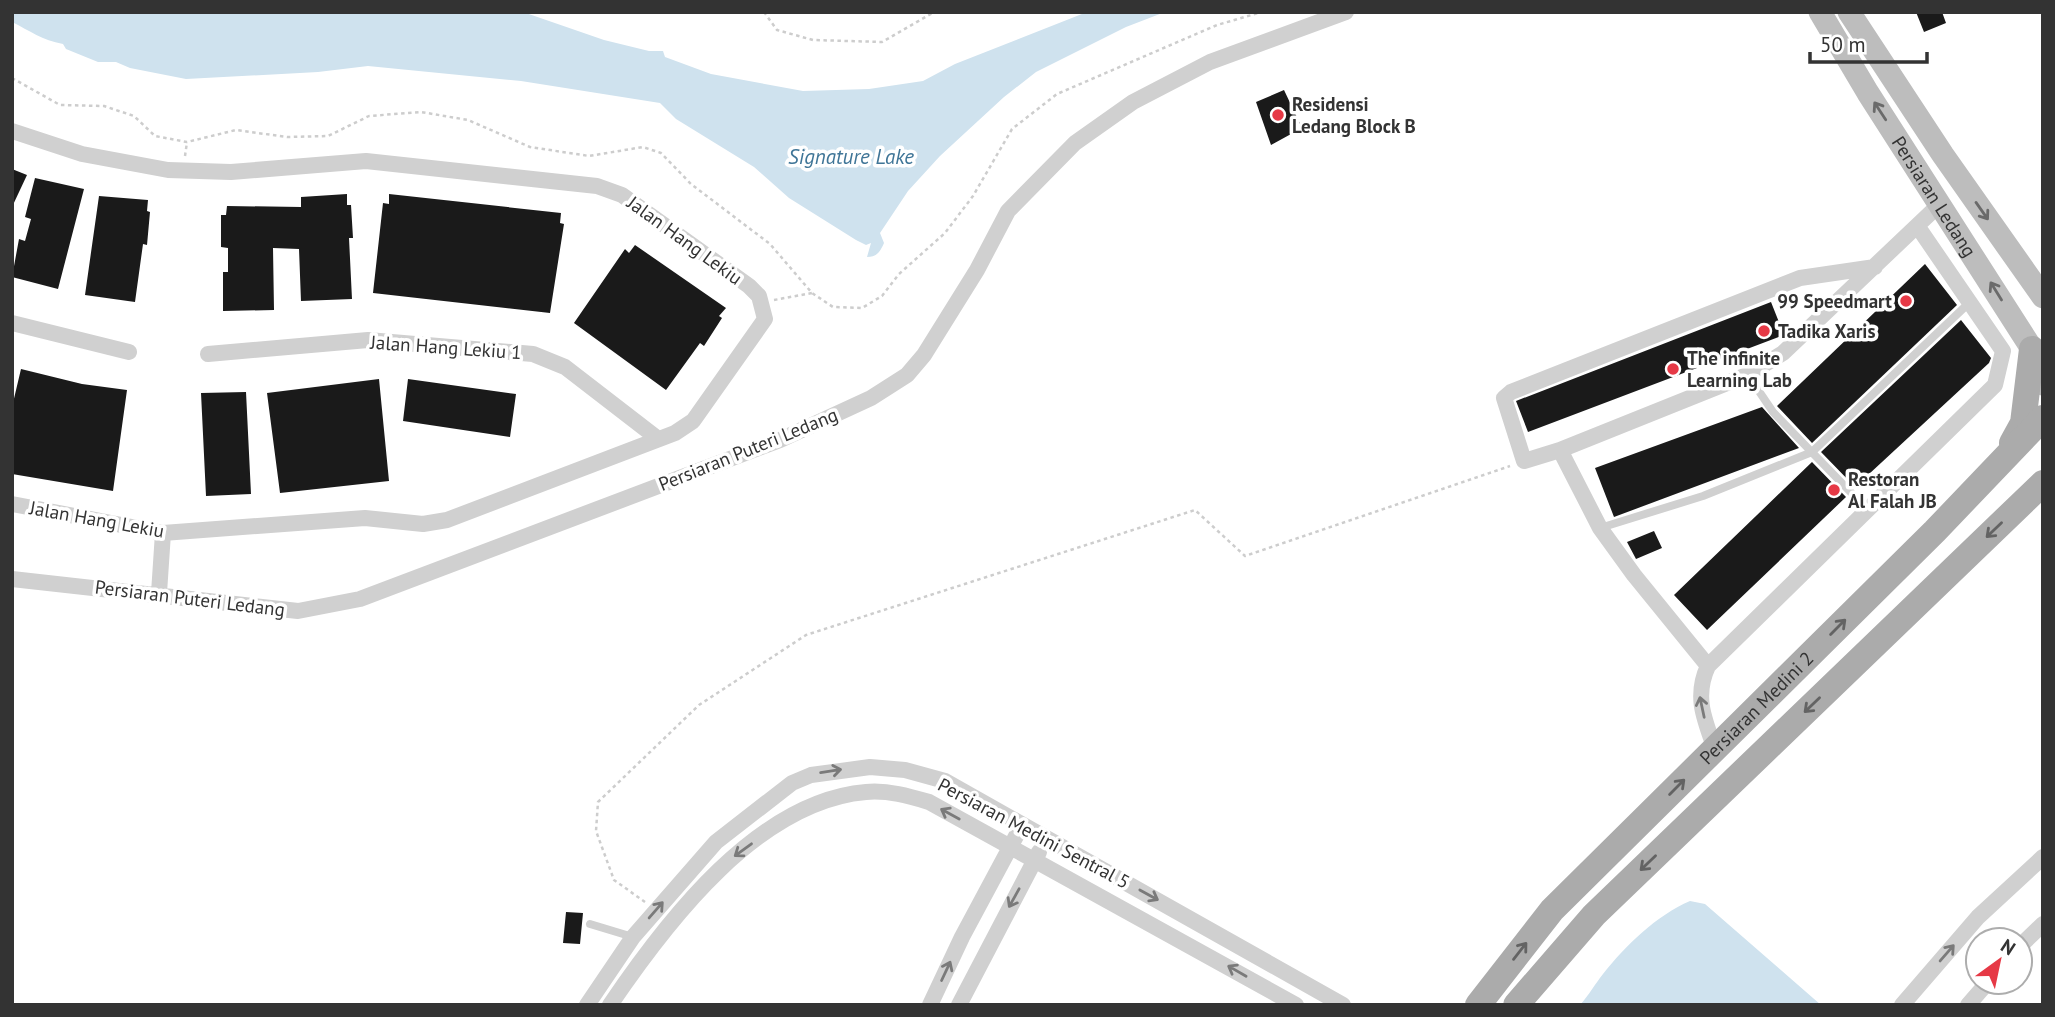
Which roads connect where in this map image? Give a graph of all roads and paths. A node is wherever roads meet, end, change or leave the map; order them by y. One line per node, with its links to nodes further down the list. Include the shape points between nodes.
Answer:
1 (764, 12): 2 (path, via 777,30 813,40 882,42)
2 (934, 12)
3 (1262, 12): 12 (path, via 1217,24 1056,94 1012,130 945,233 899,274 882,296 862,308 833,307)
4 (1346, 12): 34 (street, Persiaran Puteri Ledang, via 1210,62 1133,102 1075,143 1008,211 925,355 907,375 871,398 780,440 360,599 298,611)
5 (1820, 12): 9 (street, Persiaran Ledang, one-way to 5)
6 (1849, 12): 13 (street, Persiaran Ledang, one-way to 13)
7 (12, 78): 12 (path, via 60,105 104,106 134,116 155,136 187,142 236,130 287,137 328,136 369,116 421,111 468,120 530,147 589,156 643,147 661,153 691,184 770,244)
8 (12, 131): 15 (street, Jalan Hang Lekiu, via 82,155 168,170 231,172 366,161 597,186 622,195 749,286)
9 (1941, 203): 10 (street); 17 (street, Persiaran Ledang, one-way to 9)
10 (1918, 227): 11 (street); 14 (street)
11 (1875, 267): 20 (street, via 1783,353); 26 (street, via 1800,278 1511,392 1504,398)
12 (812, 293): 15 (path)
13 (2043, 297)
14 (1970, 302): 25 (lane); 30 (street, via 2003,351 1994,385)
15 (762, 303): 23 (street, Jalan Hang Lekiu, via 765,319 759,332 693,421)
16 (12, 323): 18 (street)
17 (2032, 349): 21 (street, Persiaran Ledang); 27 (main road, via 2023,423)
18 (129, 352)
19 (208, 354): 23 (street, Jalan Hang Lekiu 1, via 368,340 533,354 565,367)
20 (1748, 374): 24 (street); 25 (lane, via 1773,411)
21 (2043, 384)
22 (2043, 418): 27 (main road, Persiaran Medini 2)
23 (657, 438): 32 (street, Jalan Hang Lekiu, via 447,520 423,524 365,518)
24 (1560, 450): 26 (street); 31 (street)
25 (1812, 453): 30 (lane); 31 (lane, via 1703,496)
26 (1524, 461): 42 (path, via 1245,556 1195,510 806,635 699,705 598,802 596,831 614,880)
27 (2000, 463): 36 (main road, Persiaran Medini 2, one-way to 27)
28 (2043, 483): 52 (main road, Persiaran Medini 2, one-way to 52, via 1594,915)
29 (12, 504): 32 (street, Jalan Hang Lekiu)
30 (1867, 508): 35 (street)
31 (1600, 528): 35 (street)
32 (163, 533): 34 (street)
33 (12, 579): 34 (street, Persiaran Puteri Ledang)
34 (159, 593)
35 (1708, 666): 36 (street, one-way to 35, via 1699,694)
36 (1715, 749): 51 (main road, Persiaran Medini 2, one-way to 36, via 1552,910)
37 (1022, 825): 38 (street, Persiaran Medini Sentral 5); 39 (street); 42 (street, Persiaran Medini Sentral 5, one-way to 37, via 716,842 792,783 811,775 870,767 905,770 945,781)
38 (1046, 838): 41 (street); 50 (street, Persiaran Medini Sentral 5, one-way to 50)
39 (1010, 846): 41 (street, Persiaran Medini Sentral 5); 46 (street, Persiaran Medini Sentral 5, one-way to 46, via 929,802 898,793 868,791 800,809 730,859 648,951); 47 (street, one-way to 39)
40 (2043, 858): 53 (street, one-way to 40, via 1978,918)
41 (1035, 860): 48 (street, one-way to 48); 49 (street, Persiaran Medini Sentral 5, one-way to 41)
42 (656, 910): 44 (street, Persiaran Medini Sentral 5, one-way to 42)
43 (590, 924): 44 (lane)
44 (633, 937): 45 (street, Persiaran Medini Sentral 5)
45 (587, 1005)
46 (610, 1005)
47 (930, 1005)
48 (959, 1005)
49 (1296, 1005)
50 (1343, 1005)
51 (1478, 1005)
52 (1516, 1005)
53 (1902, 1005)

